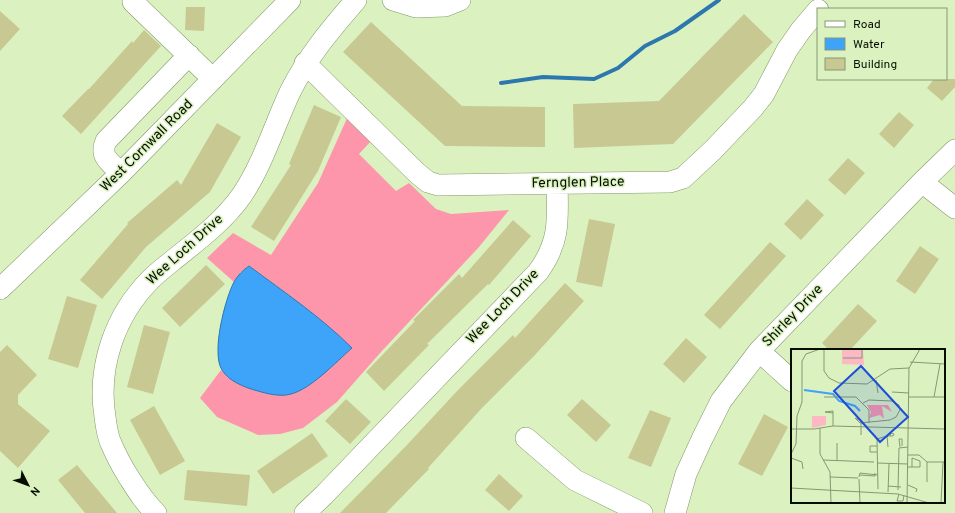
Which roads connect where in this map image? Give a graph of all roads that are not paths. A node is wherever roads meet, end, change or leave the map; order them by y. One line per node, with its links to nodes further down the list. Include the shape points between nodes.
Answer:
1 (290, 0): 11 (street, West Cornwall Road)
2 (356, 0): 10 (street, Wee Loch Drive)
3 (393, 0): 4 (street, via 416,7 446,6)
4 (460, 0)
5 (828, 0): 7 (street, Fernglen Place)
6 (133, 2): 9 (street)
7 (821, 8)
8 (817, 12): 15 (street, Fernglen Place, via 800,30 764,94 753,108 683,178 670,182)
9 (189, 55): 11 (street); 13 (street, via 106,141 103,154)
10 (305, 63): 15 (street, Fernglen Place, via 428,182 438,185); 21 (street, Wee Loch Drive, via 242,195 219,221 144,286 129,305 115,332 103,384 104,412 110,440 120,463)
11 (213, 79): 13 (street, West Cornwall Road)
12 (955, 150): 14 (street, Shirley Drive)
13 (121, 173): 17 (street, West Cornwall Road)
14 (922, 182): 16 (street); 18 (street, Shirley Drive)
15 (557, 184): 22 (street, Wee Loch Drive, via 558,227 551,252 538,272)
16 (955, 208)
17 (0, 289)
18 (759, 351): 19 (street); 24 (street, Shirley Drive, via 721,401 686,474)
19 (791, 380)
20 (526, 438): 23 (street, via 575,480)
21 (156, 513)
22 (305, 513)
23 (642, 513)
24 (675, 513)

